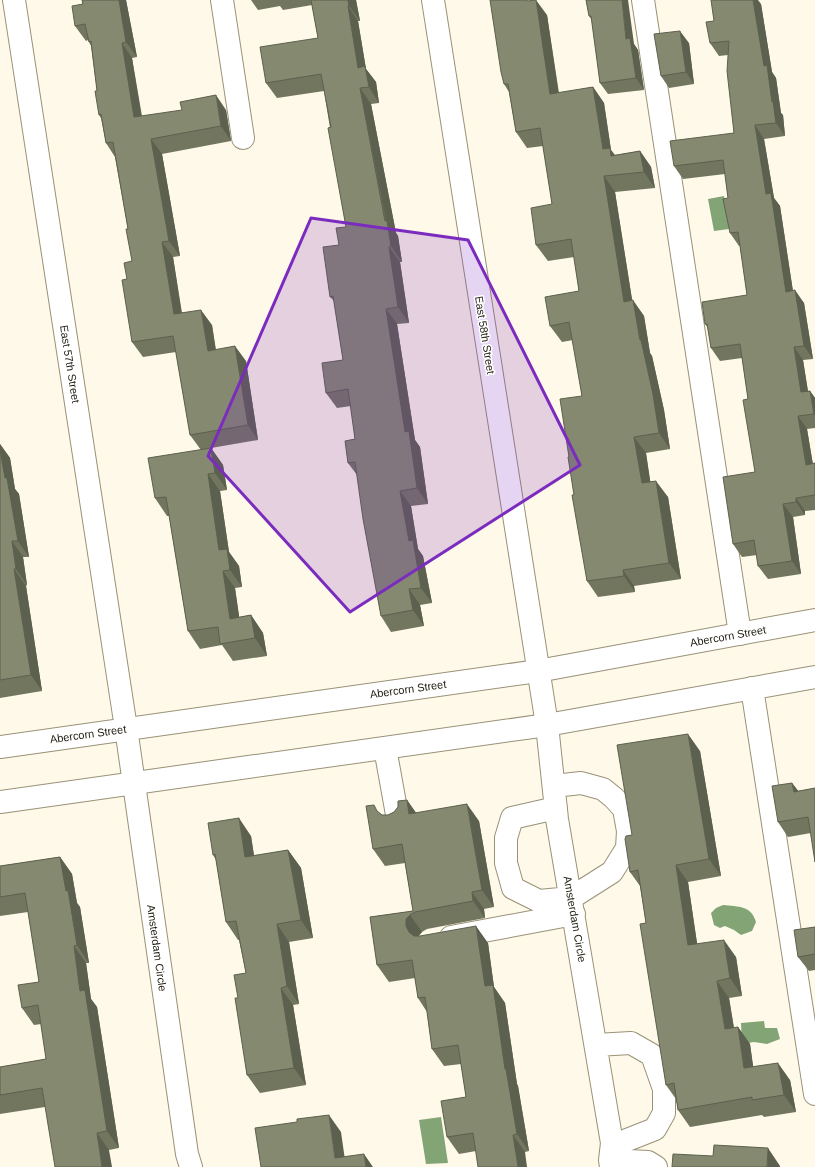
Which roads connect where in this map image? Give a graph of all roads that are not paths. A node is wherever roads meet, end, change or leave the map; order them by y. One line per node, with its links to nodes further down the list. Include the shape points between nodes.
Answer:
1 (14, 0): 12 (street, East 57th Street)
2 (222, 0): 5 (street)
3 (433, 0): 8 (street, East 58th Street)
4 (643, 0): 7 (street)
5 (243, 138)
6 (815, 620): 7 (street, Abercorn Street)
7 (740, 634): 8 (street, Abercorn Street)
8 (538, 670): 11 (street, Amsterdam Circle); 12 (street, Abercorn Street)
9 (815, 677): 10 (street)
10 (752, 688): 11 (street); 23 (street)
11 (547, 725): 14 (street); 16 (street, Amsterdam Circle)
12 (126, 728): 13 (street, Abercorn Street); 15 (street, Amsterdam Circle)
13 (0, 747)
14 (385, 748): 15 (street); 19 (street)
15 (134, 782): 17 (street); 25 (street, Amsterdam Circle, via 187,1154)
16 (554, 786): 18 (street, Amsterdam Circle); 20 (street, via 581,783 603,789 624,809 628,831 627,848 612,872)
17 (0, 802)
18 (556, 808): 20 (street, Amsterdam Circle); 20 (street, via 512,818 506,838 506,862 513,888 539,901)
19 (398, 820)
20 (572, 906): 21 (street); 22 (street, Amsterdam Circle)
21 (430, 941)
22 (596, 1045): 24 (street, Amsterdam Circle); 24 (street, via 631,1043 652,1055 664,1089 664,1113 655,1128)
23 (815, 1094)
24 (611, 1158): 26 (street, via 648,1162)
25 (191, 1167)
26 (656, 1167)

